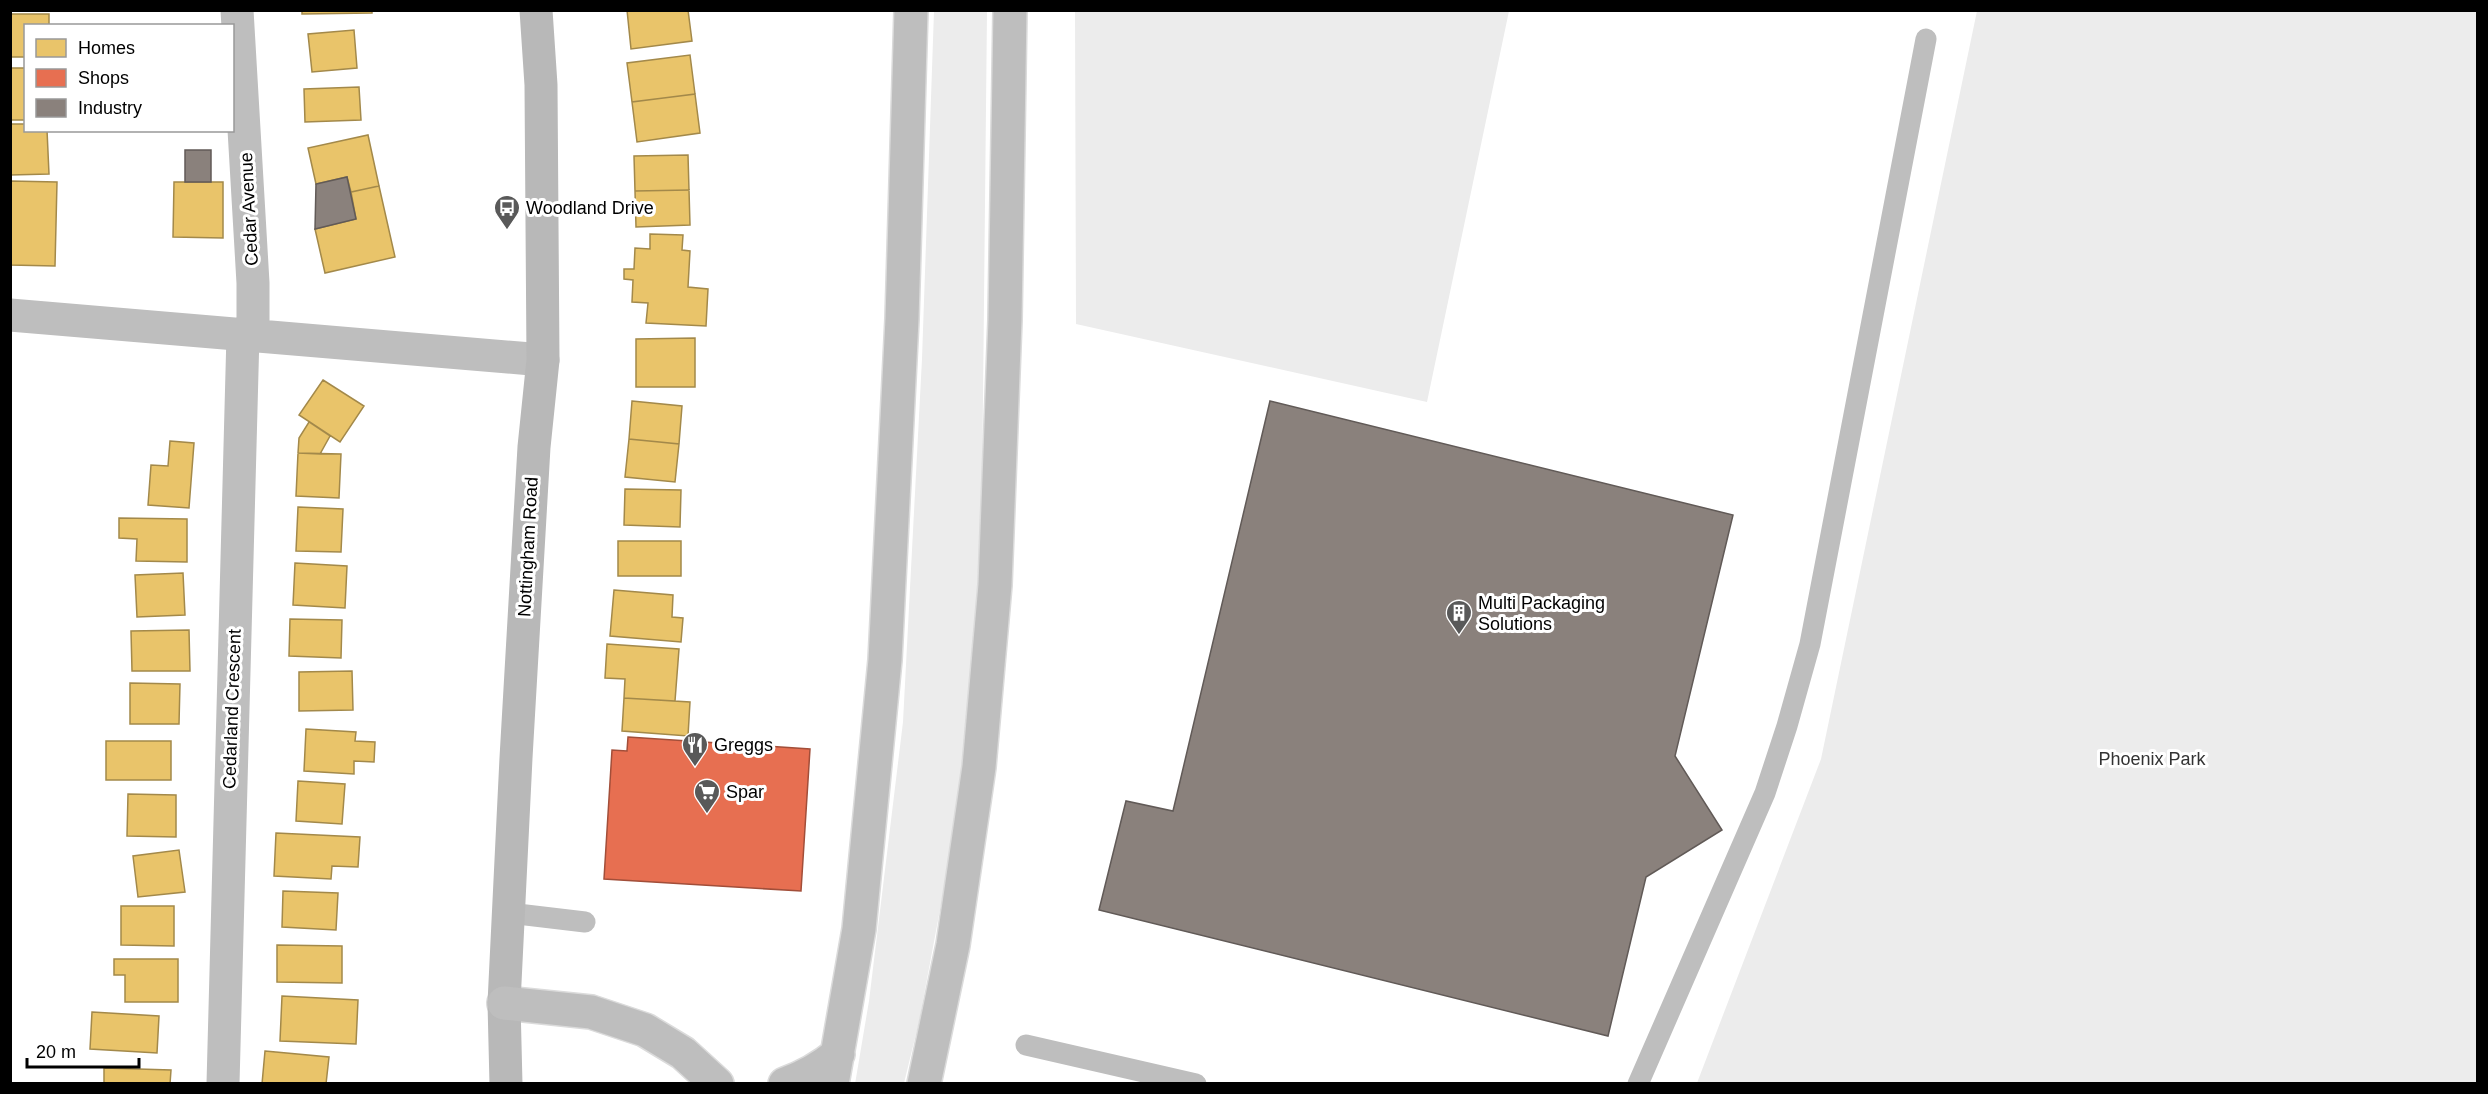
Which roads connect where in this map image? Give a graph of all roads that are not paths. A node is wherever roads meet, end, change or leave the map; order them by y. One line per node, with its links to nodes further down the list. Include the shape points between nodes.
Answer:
1 (237, 10): 7 (main road, Cedar Avenue, via 253,283)
2 (536, 10): 8 (street, Nottingham Road, via 541,85)
3 (911, 10): 13 (main road, via 902,319 885,660 859,929)
4 (1010, 10): 18 (main road, via 1005,320 994,596 979,767 953,945)
5 (1926, 39): 20 (lane, via 1810,644 1765,793)
6 (10, 315): 7 (main road)
7 (248, 335): 8 (main road); 14 (main road, Cedarland Crescent)
8 (543, 360): 9 (street, Nottingham Road, via 533,459)
9 (509, 913): 10 (lane); 11 (street, Nottingham Road)
10 (585, 922)
11 (504, 1003): 15 (street, Nottingham Road); 16 (main road, via 591,1012 645,1030 683,1053)
12 (1026, 1046): 19 (lane)
13 (835, 1069): 17 (main road, via 822,1068)
14 (223, 1083)
15 (506, 1083)
16 (717, 1083)
17 (785, 1083)
18 (924, 1083)
19 (1196, 1083)
20 (1638, 1083)

